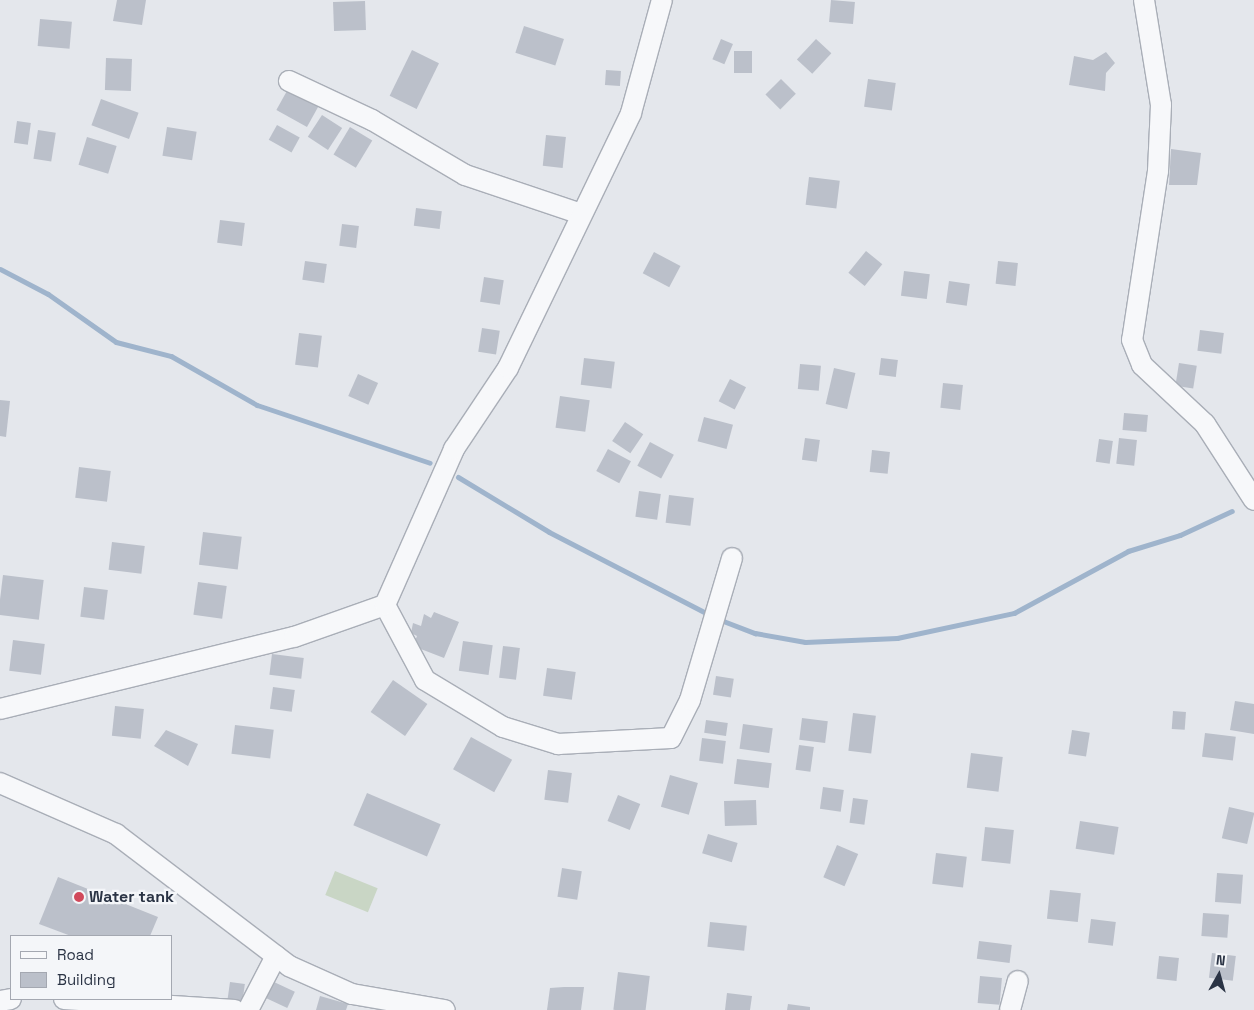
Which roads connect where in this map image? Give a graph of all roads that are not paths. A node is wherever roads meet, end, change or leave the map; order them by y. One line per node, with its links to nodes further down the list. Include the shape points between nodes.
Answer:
1 (662, 0): 4 (street, via 630,112)
2 (1144, 0): 5 (street, via 1160,105 1158,171 1132,340 1142,365 1205,424 1240,472)
3 (289, 81): 4 (street, via 372,120 465,175)
4 (581, 214): 7 (street, via 508,368 454,449)
5 (1254, 500)
6 (732, 558): 7 (street, via 690,700 671,738 558,744 502,727 424,680)
7 (385, 605): 8 (street, via 294,637)
8 (0, 709)
9 (0, 782): 10 (street, via 116,834)
10 (276, 956): 14 (street); 15 (street, via 352,994)
11 (1018, 981): 16 (street)
12 (101, 1000): 13 (street, via 174,1002)
13 (235, 1010)
14 (248, 1010)
15 (446, 1010)
16 (1010, 1010)

